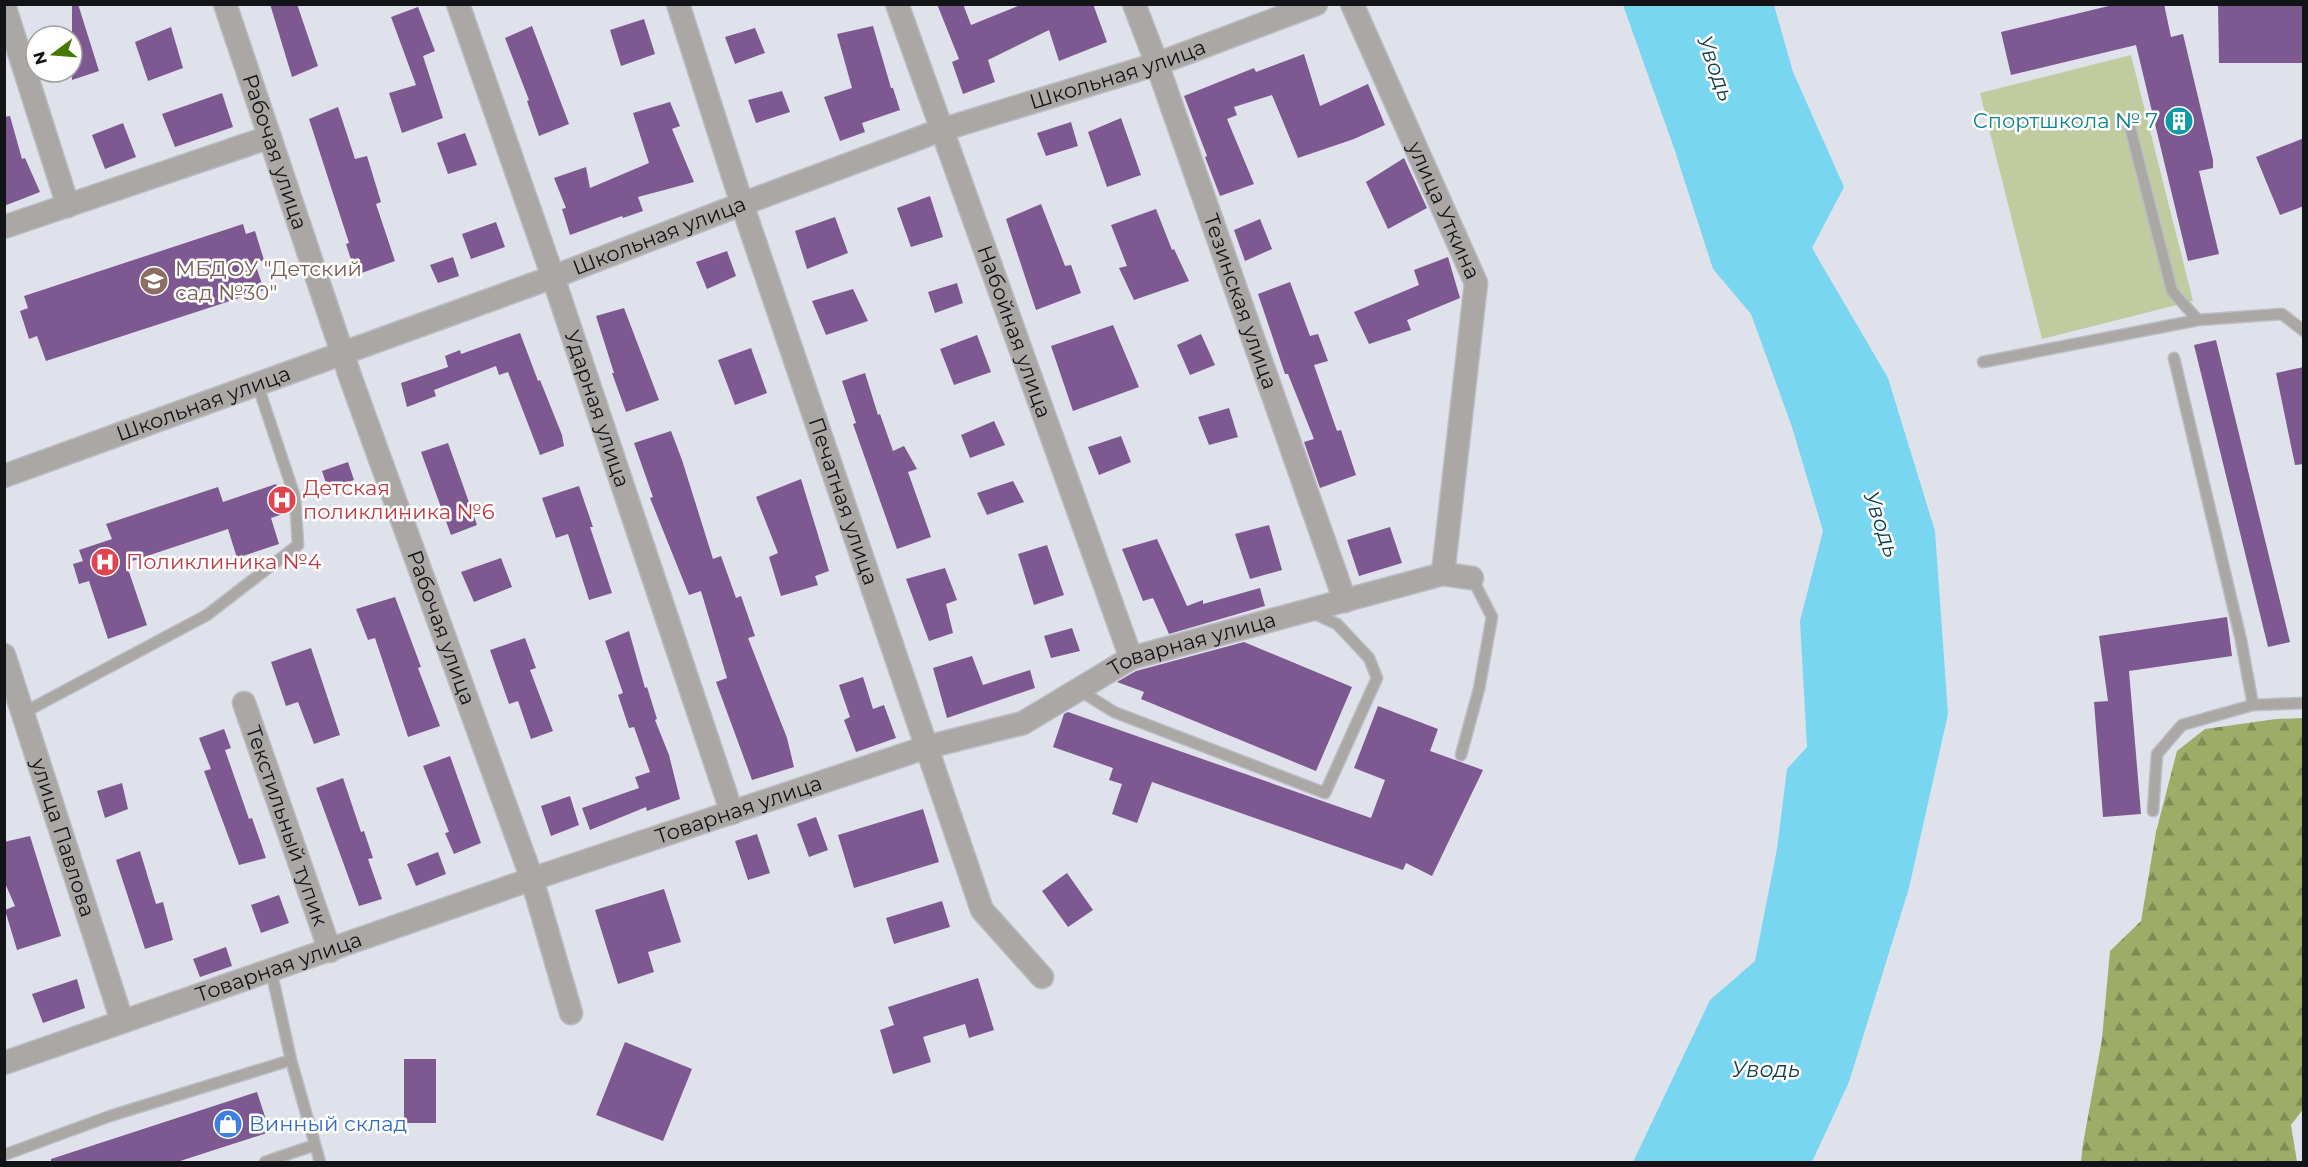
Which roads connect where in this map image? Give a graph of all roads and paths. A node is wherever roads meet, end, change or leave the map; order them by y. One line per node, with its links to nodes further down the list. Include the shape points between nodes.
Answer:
1 (225, 4): 12 (street, Рабочая улица)
2 (458, 4): 16 (street, Ударная улица)
3 (678, 4): 13 (street, Печатная улица)
4 (897, 4): 11 (street, Набойная улица)
5 (1134, 4): 9 (street, Тезинская улица)
6 (1316, 4): 9 (street, Школьная улица)
7 (1352, 4): 24 (street, улица Уткина, via 1476,282)
8 (4, 6): 14 (street)
9 (1157, 64): 11 (street, Школьная улица); 26 (street, Тезинская улица)
10 (2130, 127): 17 (lane, via 2172,291)
11 (941, 130): 13 (street, Школьная улица); 29 (street, Набойная улица)
12 (270, 137): 14 (street); 19 (street, Рабочая улица)
13 (742, 204): 16 (street, Школьная улица); 35 (street, Печатная улица)
14 (68, 206): 15 (street)
15 (4, 227)
16 (553, 277): 19 (street, Школьная улица); 38 (street, Ударная улица)
17 (2198, 320): 18 (lane, via 2282,314); 21 (lane)
18 (2304, 331)
19 (342, 353): 22 (street, Школьная улица); 39 (street, Рабочая улица)
20 (2174, 358): 33 (lane)
21 (1983, 362)
22 (257, 383): 23 (street, Школьная улица); 34 (lane, via 295,497 298,545 207,615)
23 (4, 476)
24 (1443, 574): 25 (street, Товарная улица); 26 (street, Товарная улица)
25 (1472, 578): 36 (lane, via 1492,617 1479,689)
26 (1345, 601): 27 (street, Товарная улица)
27 (1309, 611): 29 (street, Товарная улица); 30 (lane, via 1337,624 1369,657 1377,678 1325,793 1114,712)
28 (4, 655): 34 (street, улица Павлова)
29 (1131, 658): 30 (street, Товарная улица)
30 (1078, 690): 35 (street, Товарная улица, via 1023,723)
31 (244, 702): 40 (street, Текстильный тупик)
32 (2304, 704): 33 (lane)
33 (2253, 705): 37 (lane, via 2182,725 2157,754)
34 (23, 713): 44 (street, улица Павлова)
35 (927, 747): 38 (street, Товарная улица); 42 (street, Печатная улица, via 982,910)
36 (1461, 755)
37 (2153, 811)
38 (732, 813): 39 (street, Товарная улица)
39 (532, 879): 40 (street, Товарная улица); 43 (street, Рабочая улица)
40 (330, 951): 41 (street, Товарная улица)
41 (271, 970): 44 (street, Товарная улица); 45 (lane)
42 (1042, 977)
43 (571, 1013)
44 (122, 1021): 46 (street, Товарная улица)
45 (291, 1060): 47 (lane); 48 (lane, via 110,1116)
46 (4, 1063)
47 (315, 1146): 49 (lane); 50 (lane)
48 (4, 1155)
49 (265, 1162)
50 (320, 1162)

